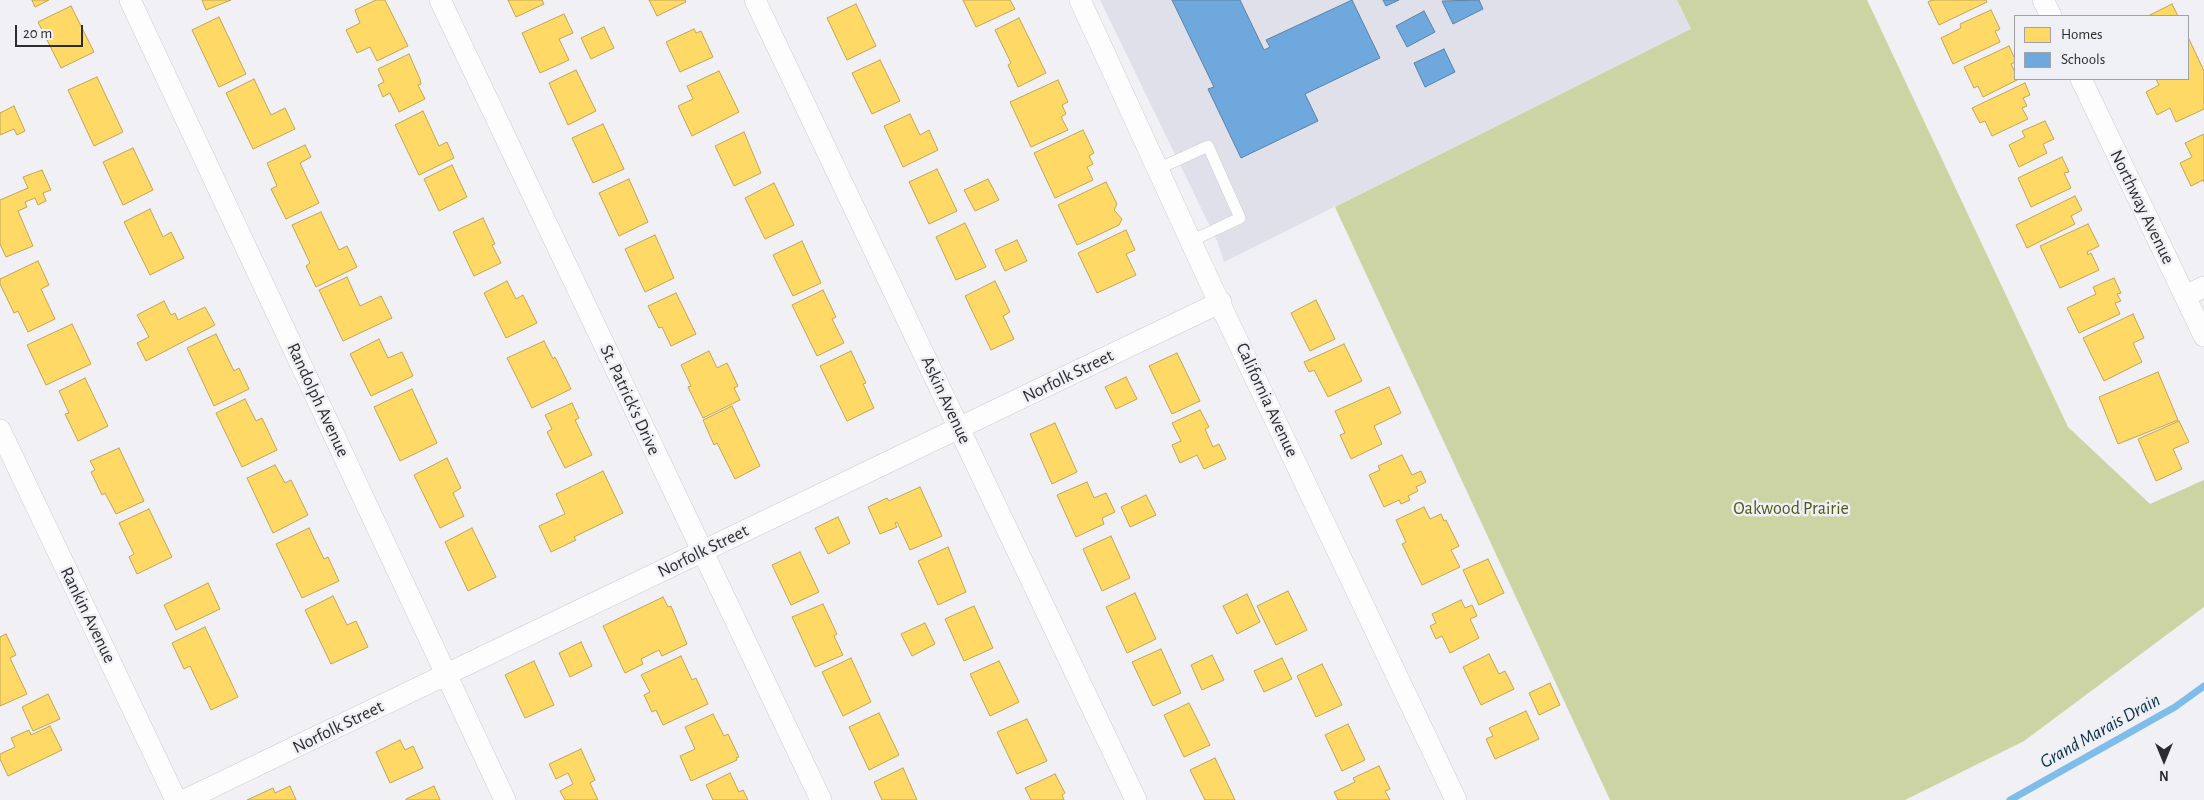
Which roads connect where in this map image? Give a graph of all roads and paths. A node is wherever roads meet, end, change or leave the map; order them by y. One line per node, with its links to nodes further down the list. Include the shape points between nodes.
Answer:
1 (130, 0): 17 (street, Randolph Avenue)
2 (440, 0): 16 (street, St. Patrick's Drive)
3 (755, 0): 14 (street, Askin Avenue)
4 (1080, 0): 8 (street, California Avenue)
5 (2043, 0): 6 (street)
6 (2050, 15)
7 (2081, 80): 11 (street, Northway Avenue)
8 (1158, 169): 9 (street, California Avenue); 9 (lane, via 1208,146 1240,218)
9 (1191, 241): 12 (street, California Avenue)
10 (2204, 287): 11 (street)
11 (2185, 296): 13 (street, Northway Avenue)
12 (1221, 302): 14 (street, Norfolk Street); 23 (street, California Avenue)
13 (2204, 336)
14 (959, 429): 16 (street, Norfolk Street); 22 (street, Askin Avenue)
15 (0, 430): 18 (street, Rankin Avenue)
16 (702, 552): 17 (street, Norfolk Street); 21 (street, St. Patrick's Drive)
17 (446, 675): 19 (street, Norfolk Street); 20 (street, Randolph Avenue)
18 (176, 800)
19 (185, 800)
20 (505, 800)
21 (821, 800)
22 (1136, 800)
23 (1456, 800)

